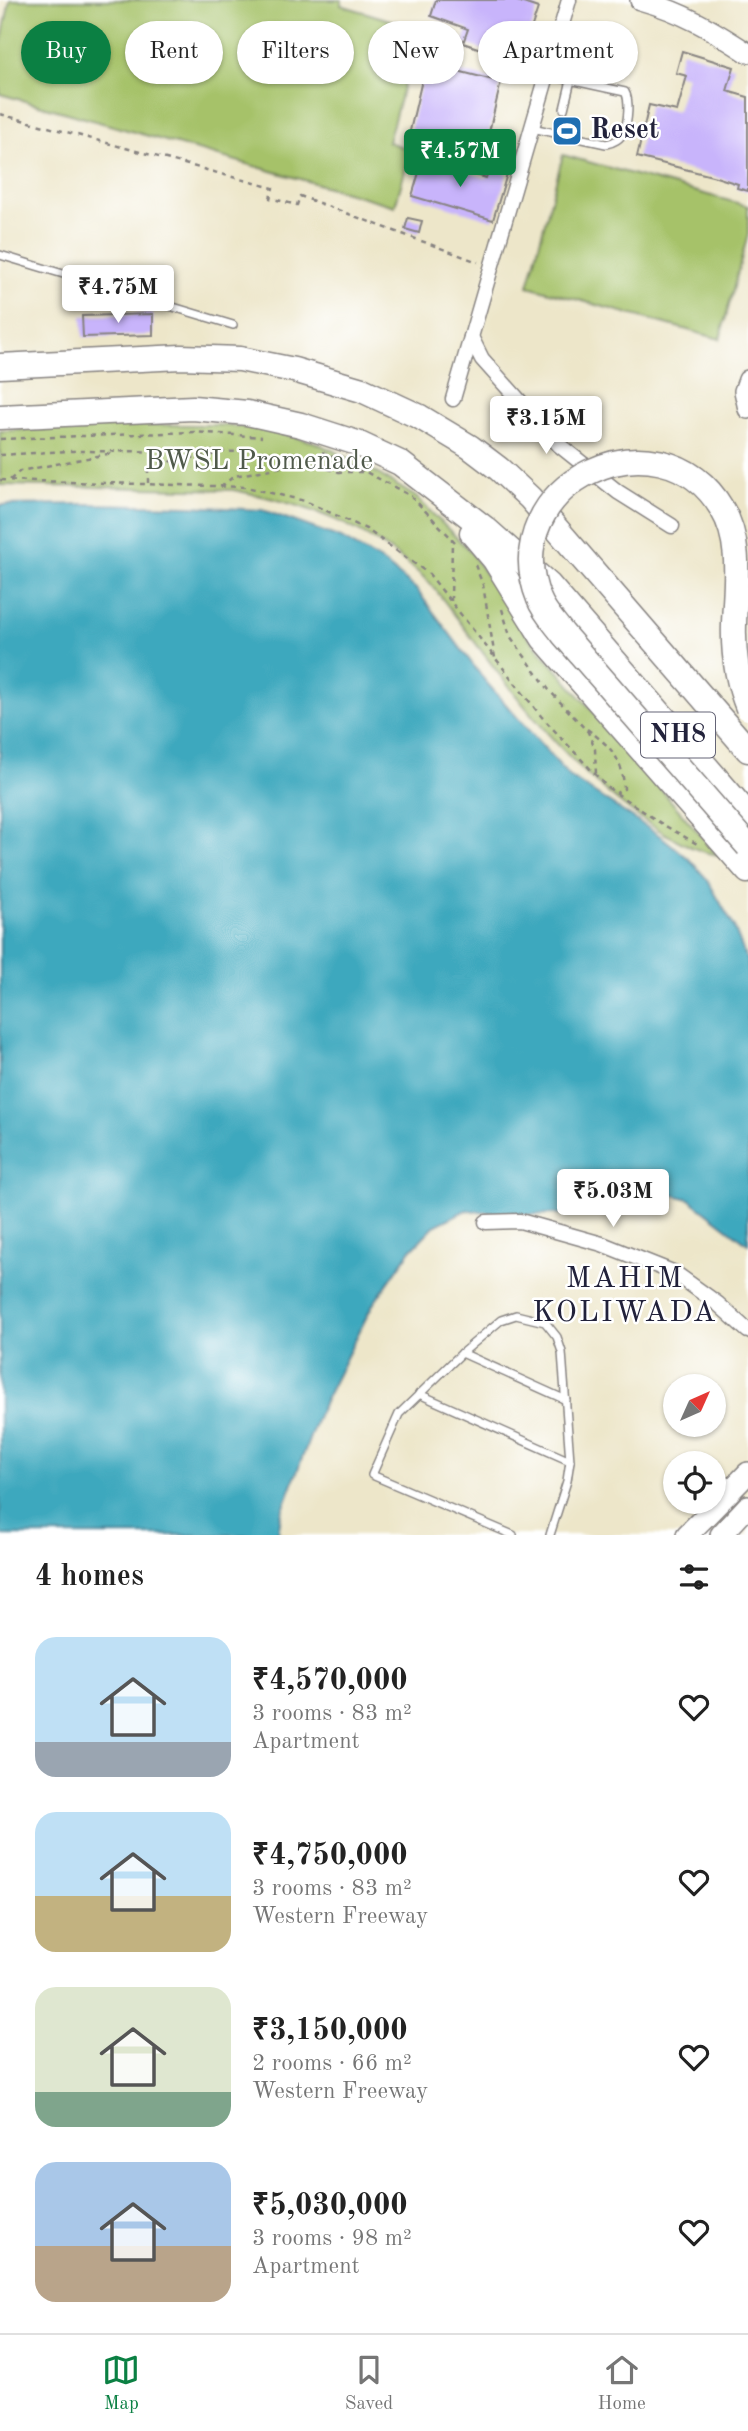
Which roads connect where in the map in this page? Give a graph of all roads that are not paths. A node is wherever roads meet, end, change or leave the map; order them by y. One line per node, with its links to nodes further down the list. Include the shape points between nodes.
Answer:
1 (569, 0): 4 (street)
2 (640, 0): 3 (main road)
3 (682, 4): 5 (main road); 6 (main road)
4 (563, 21)
5 (748, 39)
6 (748, 53)
7 (544, 84): 11 (street)
8 (570, 84): 10 (lane)
9 (589, 84): 11 (lane, via 628,95 624,131 618,139 606,144)
10 (564, 109)
11 (532, 128): 14 (street)
12 (0, 255): 13 (lane)
13 (233, 326)
14 (471, 337): 17 (street); 21 (street, via 482,359 559,445 618,492)
15 (0, 366): 23 (highway, via 181,357 240,359 362,390 420,417 470,447 530,498)
16 (748, 380): 18 (main road, via 744,391)
17 (453, 399)
18 (748, 410)
19 (0, 417): 20 (highway, via 193,408 247,413 357,443)
20 (416, 474): 24 (highway, NH8, via 549,585); 26 (highway, via 494,559 543,638)
21 (672, 526)
22 (748, 708): 25 (highway, bridge, via 735,661 733,539 722,509 706,489 687,473 652,460 598,466 562,489 540,522 534,542 532,562 539,600 563,634)
23 (748, 750)
24 (748, 815)
25 (748, 846)
26 (748, 871)
27 (485, 1222): 28 (street, via 520,1221 602,1244 676,1273)
28 (748, 1331)
29 (462, 1353): 30 (lane); 31 (lane); 31 (lane, via 501,1320 516,1315 545,1322 562,1352)
30 (419, 1394): 32 (lane); 35 (lane, via 399,1414 372,1475)
31 (566, 1400): 32 (lane)
32 (570, 1461): 36 (lane)
33 (748, 1473): 37 (main road)
34 (748, 1506): 38 (main road)
35 (513, 1535)
36 (550, 1535)
37 (687, 1535)
38 (721, 1535)

